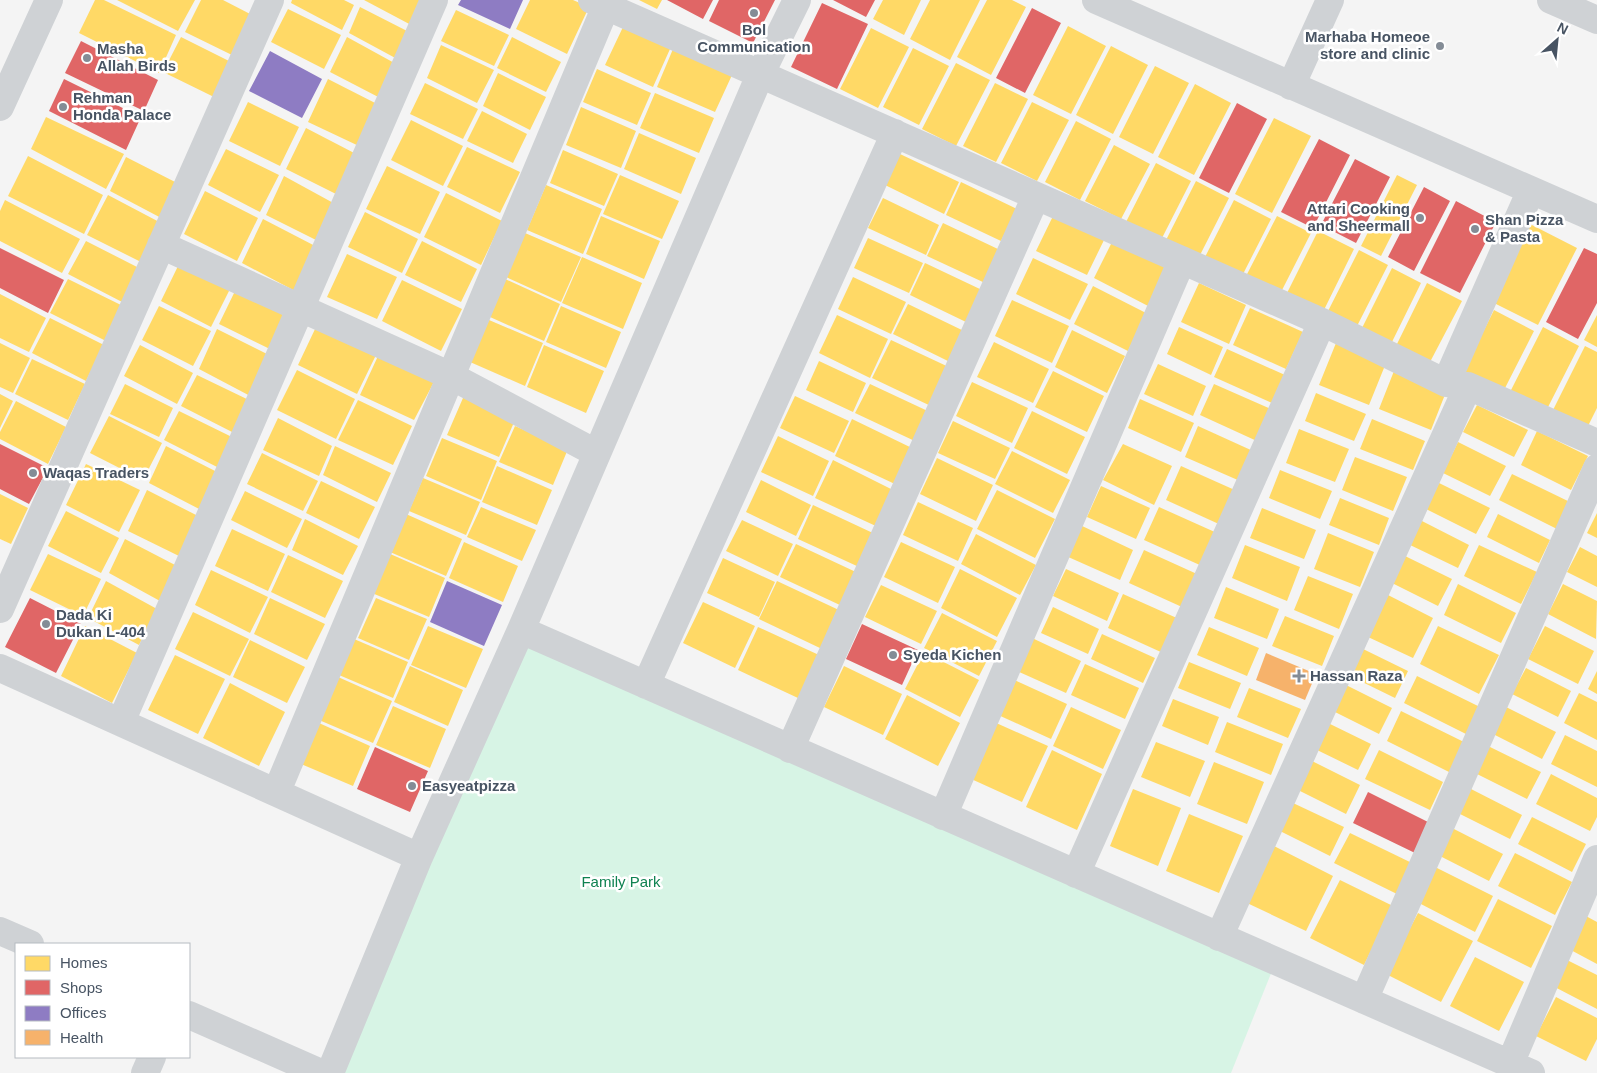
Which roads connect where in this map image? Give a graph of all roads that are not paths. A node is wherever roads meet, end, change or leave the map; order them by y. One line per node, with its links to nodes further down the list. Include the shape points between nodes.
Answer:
1 (50, 0): 12 (street)
2 (270, 0): 17 (street)
3 (434, 0): 19 (street)
4 (797, 0): 10 (street)
5 (1096, 0): 11 (street)
6 (1330, 0): 11 (street)
7 (1551, 0): 9 (street)
8 (599, 3): 10 (street); 21 (street)
9 (1597, 20)
10 (760, 75): 13 (street); 24 (street)
11 (1291, 86): 14 (street)
12 (0, 108)
13 (895, 134): 15 (street); 29 (street)
14 (1531, 190): 16 (street); 22 (street)
15 (1036, 196): 18 (street); 31 (street)
16 (1597, 219)
17 (161, 245): 19 (street); 26 (street)
18 (1182, 260): 20 (street); 33 (street)
19 (301, 307): 21 (street); 30 (street)
20 (1322, 322): 22 (street); 36 (street)
21 (451, 376): 24 (street); 32 (street)
22 (1457, 385): 23 (street); 38 (street)
23 (1597, 443)
24 (596, 453): 27 (street)
25 (1597, 468): 40 (street)
26 (0, 609)
27 (521, 630): 29 (street); 34 (street)
28 (0, 668): 30 (street)
29 (646, 685): 31 (street)
30 (121, 722): 32 (street)
31 (790, 748): 33 (street)
32 (277, 791): 34 (street)
33 (943, 816): 36 (street)
34 (419, 857): 46 (street)
35 (1597, 859): 43 (street)
36 (1076, 874): 38 (street)
37 (0, 931): 39 (street)
38 (1219, 937): 40 (street)
39 (28, 943)
40 (1364, 1000): 43 (street)
41 (190, 1015): 45 (street)
42 (152, 1058): 44 (street)
43 (1521, 1069)
44 (145, 1073)
45 (321, 1073)
46 (330, 1073)

